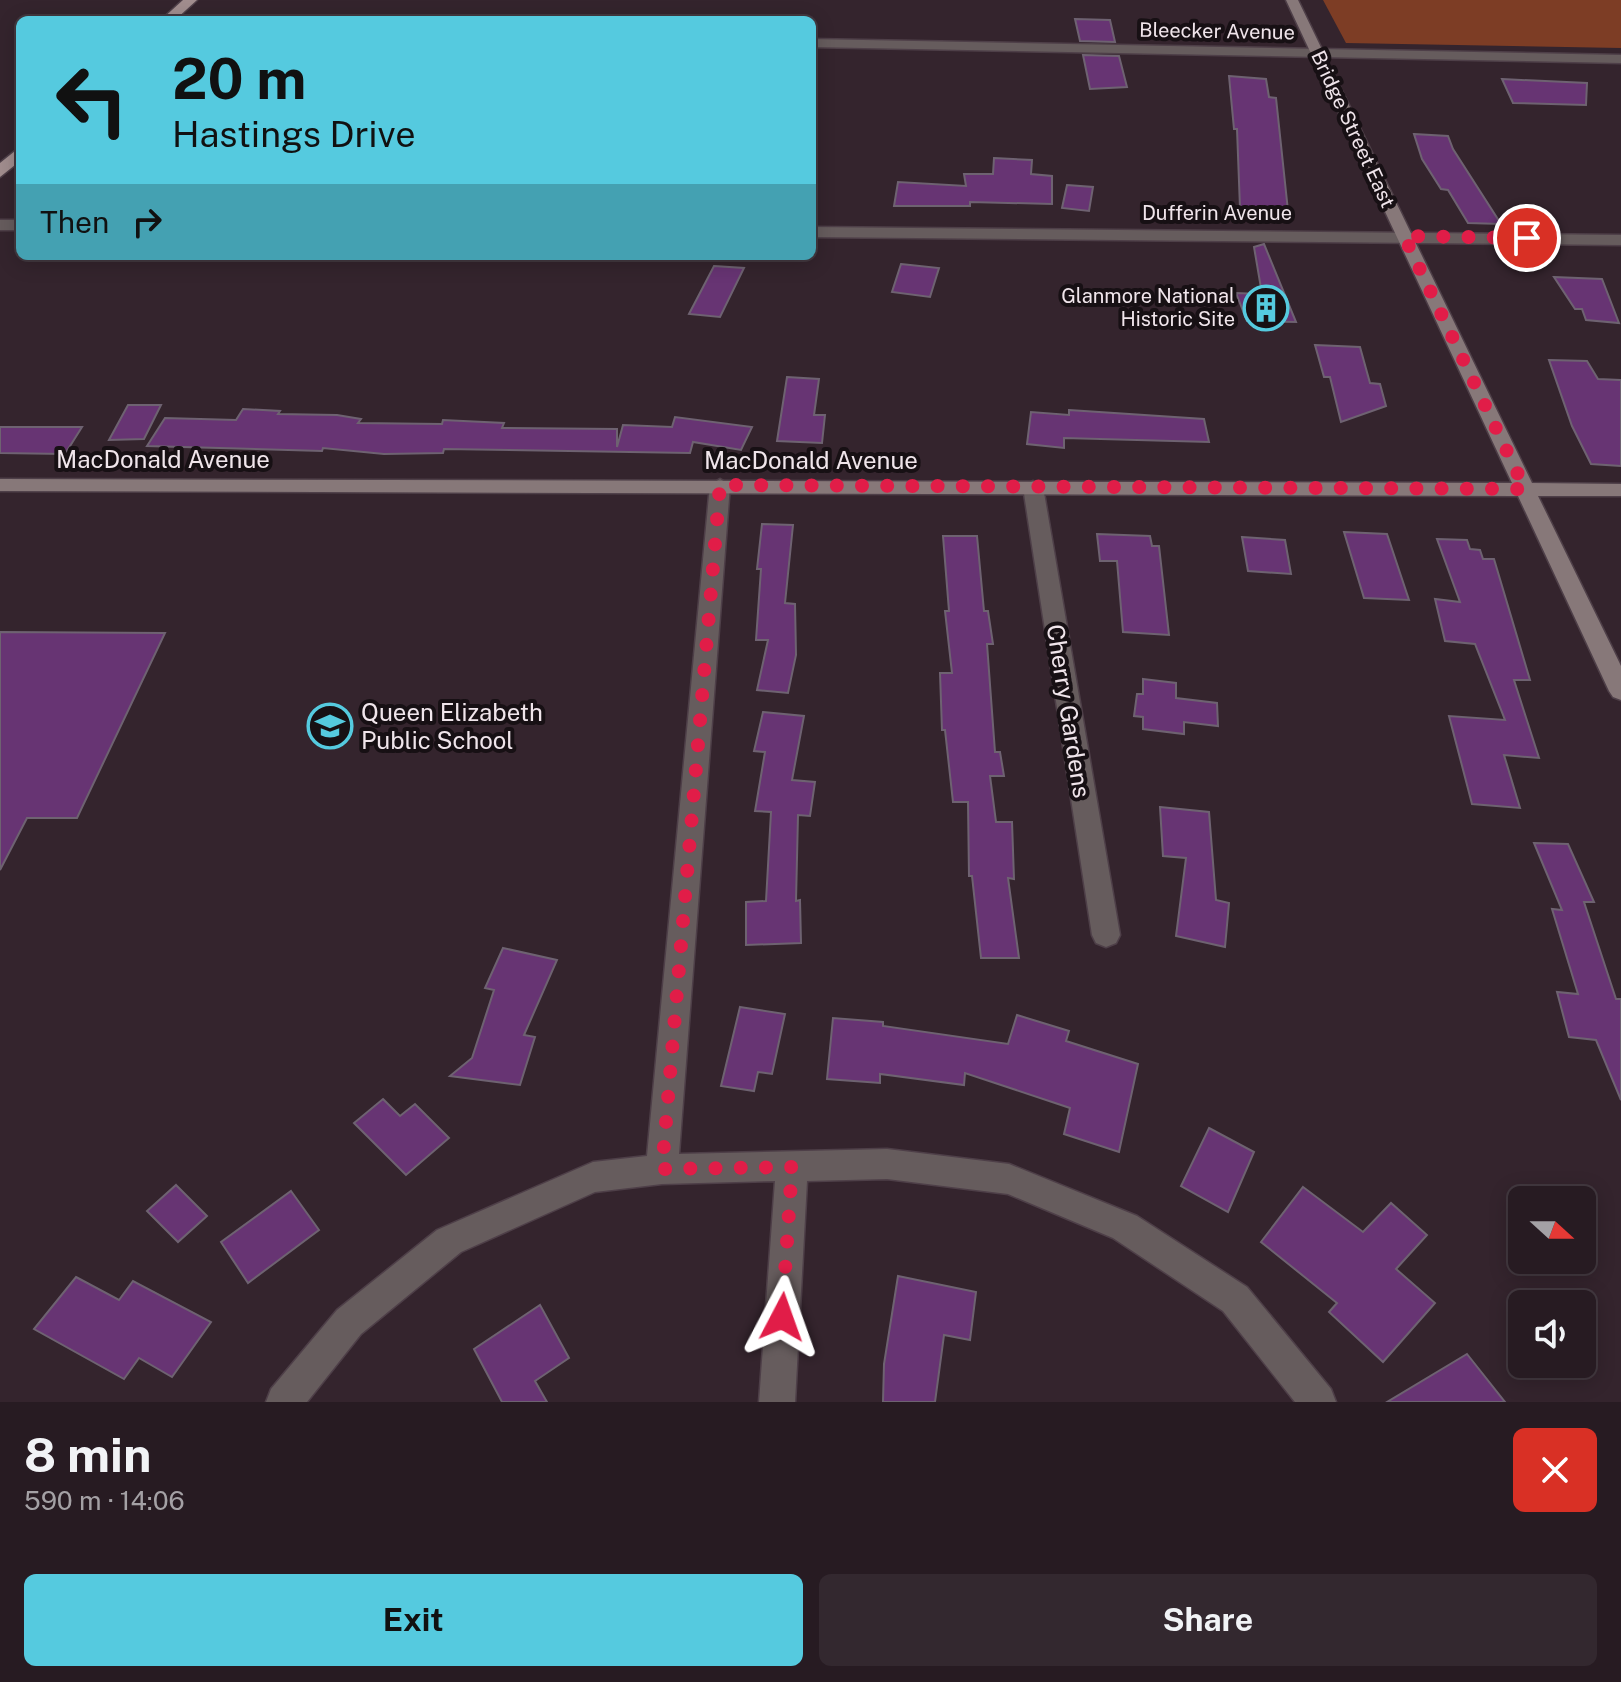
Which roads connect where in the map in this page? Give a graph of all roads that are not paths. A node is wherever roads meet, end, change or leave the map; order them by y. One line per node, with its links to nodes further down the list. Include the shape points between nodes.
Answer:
1 (191, 0): 3 (main road)
2 (1292, 0): 5 (street, Bridge Street East)
3 (172, 16)
4 (816, 43): 5 (street, Bleecker Avenue)
5 (1317, 53): 6 (street, Bleecker Avenue); 10 (street, Bridge Street East)
6 (1621, 59)
7 (16, 156): 8 (main road)
8 (0, 172)
9 (816, 232): 10 (street, Dufferin Avenue)
10 (1404, 236): 11 (street, Dufferin Avenue); 15 (street, Bridge Street East)
11 (1621, 240)
12 (0, 485): 13 (street, MacDonald Avenue)
13 (720, 485): 14 (street, MacDonald Avenue); 20 (street)
14 (1033, 487): 15 (street, MacDonald Avenue); 18 (street, Cherry Gardens)
15 (1525, 489): 16 (street, MacDonald Avenue); 17 (street, Bridge Street East)
16 (1621, 490)
17 (1621, 691)
18 (1106, 935)
19 (792, 1167): 20 (street); 22 (street); 23 (street, via 887,1164 1009,1179 1125,1227 1235,1299)
20 (662, 1169): 21 (street, via 593,1177 449,1241 349,1322)
21 (284, 1402)
22 (777, 1402)
23 (1318, 1402)

